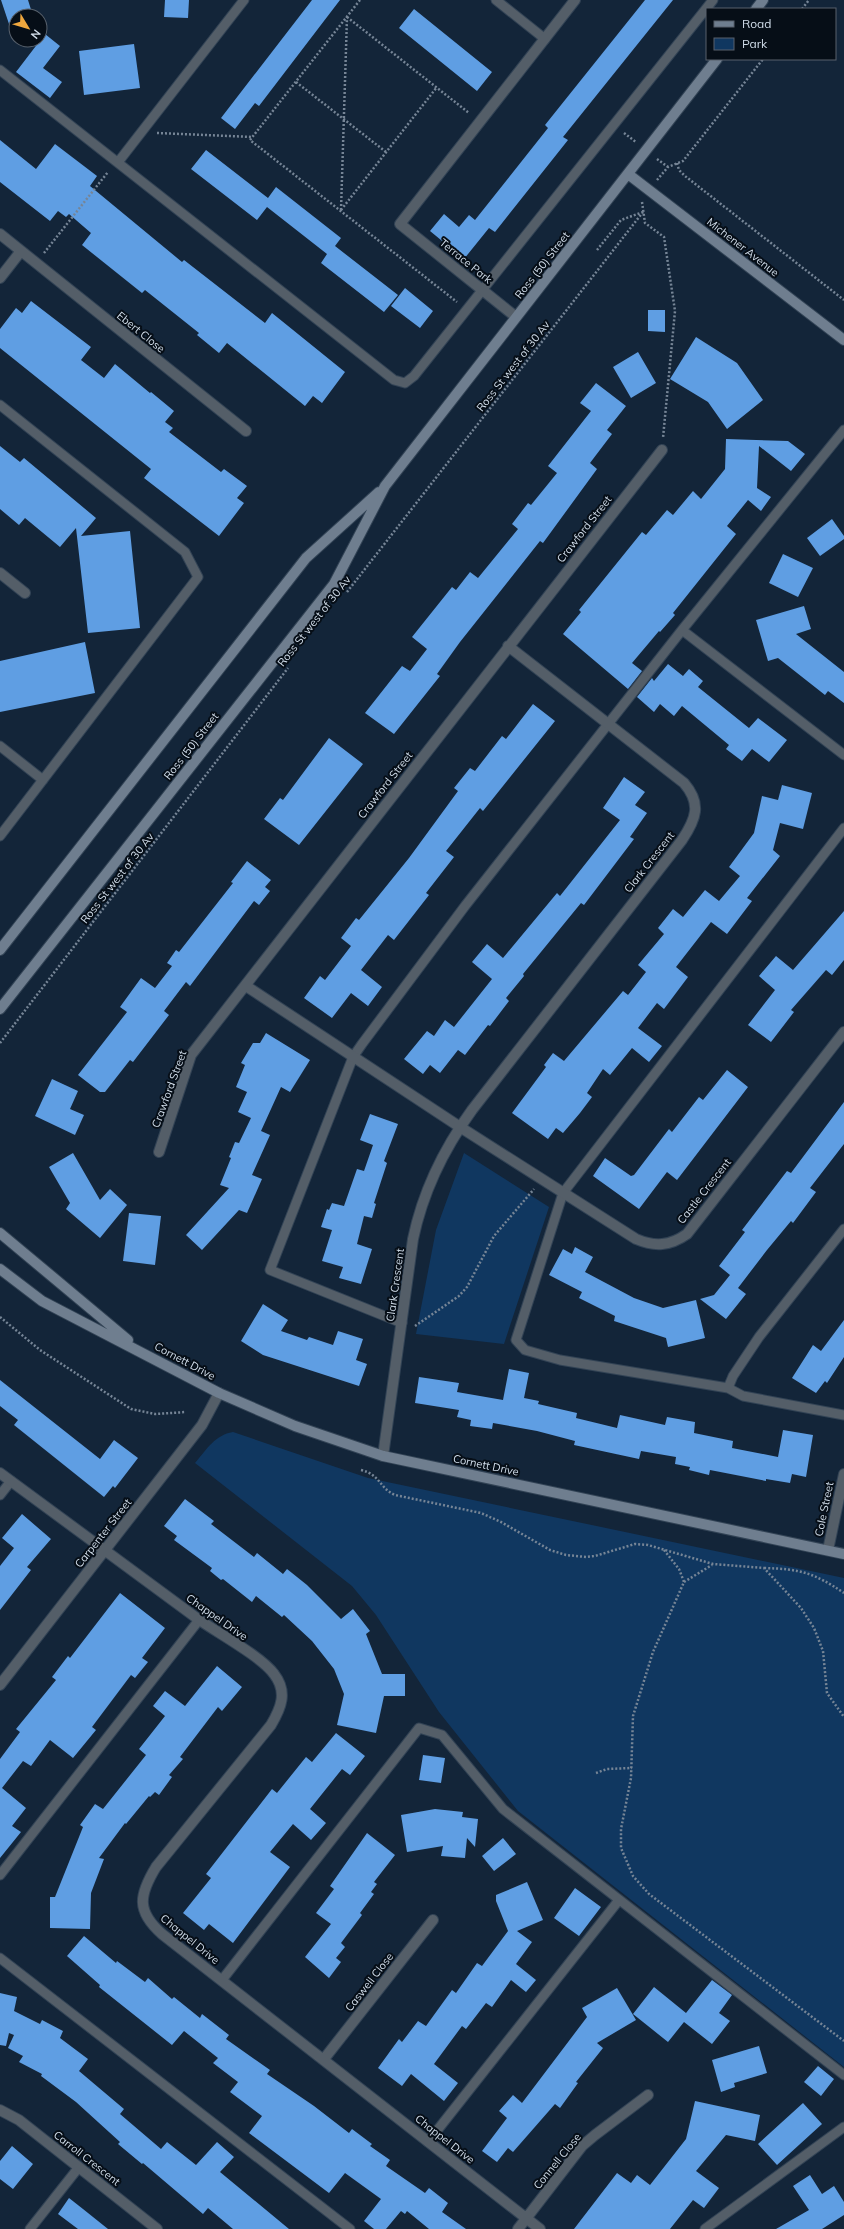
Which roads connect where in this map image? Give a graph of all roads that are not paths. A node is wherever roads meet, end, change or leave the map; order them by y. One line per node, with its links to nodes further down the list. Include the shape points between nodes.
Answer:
1 (244, 0): 12 (lane)
2 (496, 0): 9 (lane)
3 (575, 0): 9 (street)
4 (713, 0): 6 (lane)
5 (763, 0): 7 (main road)
6 (707, 8)
7 (757, 8)
8 (706, 9): 17 (lane)
9 (545, 39): 17 (street, Terrace Park, via 400,224)
10 (716, 60): 13 (main road, Ross (50) Street)
11 (0, 70): 12 (lane)
12 (119, 162): 17 (lane, via 399,382 405,383 414,376)
13 (628, 174): 18 (main road, Ross (50) Street); 19 (main road, Michener Avenue)
14 (0, 234): 15 (street, Ebert Close)
15 (21, 251): 16 (street); 22 (street, Ebert Close)
16 (0, 278)
17 (482, 290): 18 (street, Terrace Park)
18 (516, 317): 24 (main road, Ross (50) Street)
19 (844, 340)
20 (0, 405): 32 (lane, via 185,552 198,577)
21 (844, 430): 27 (lane)
22 (246, 431)
23 (662, 450): 28 (street, Crawford Street)
24 (385, 486): 35 (main road, Ross (50) Street, via 306,558); 37 (main road, Ross (50) Street, via 334,584)
25 (0, 573): 26 (street)
26 (25, 593)
27 (682, 630): 29 (lane); 31 (lane)
28 (508, 646): 29 (street, Clark Crescent); 36 (street, Crawford Street)
29 (609, 725): 39 (lane, via 466,906); 40 (street, Clark Crescent, via 684,783 691,792 694,802 694,821 682,840)
30 (0, 746): 32 (lane)
31 (844, 755)
32 (43, 780): 34 (lane)
33 (844, 828): 42 (lane)
34 (0, 836)
35 (0, 950)
36 (246, 986): 39 (street); 41 (street, Crawford Street, via 191,1055)
37 (0, 1009)
38 (844, 1032): 42 (street, Castle Crescent, via 687,1234 679,1239 662,1244 644,1242)
39 (353, 1058): 40 (street); 46 (lane, via 270,1270)
40 (460, 1127): 42 (street, Castle Crescent); 46 (street, Clark Crescent, via 441,1156 422,1204 413,1239)
41 (159, 1152)
42 (563, 1193): 48 (lane, via 516,1340 525,1350 560,1360)
43 (844, 1229): 48 (lane, via 759,1337)
44 (0, 1233): 47 (main road, Cornett Drive)
45 (0, 1269): 47 (main road, Cornett Drive, via 42,1301)
46 (402, 1323): 51 (street, Clark Crescent)
47 (140, 1350): 49 (main road, Cornett Drive)
48 (728, 1388): 50 (lane, via 743,1396)
49 (219, 1393): 51 (main road, Cornett Drive, via 295,1426); 56 (street, Carpenter Street, via 202,1425)
50 (844, 1415)
51 (383, 1456): 57 (main road, Cornett Drive)
52 (0, 1473): 54 (street, Chappel Drive)
53 (844, 1474): 57 (street, Cole Street)
54 (10, 1481): 55 (lane); 56 (street, Chappel Drive)
55 (0, 1494)
56 (105, 1550): 59 (street, Chappel Drive); 60 (street, Carpenter Street)
57 (828, 1550): 58 (main road, Cornett Drive)
58 (844, 1554)
59 (199, 1620): 61 (lane); 65 (street, Chappel Drive, via 264,1664 274,1674 282,1693 282,1704 271,1725 156,1867 142,1896 143,1909 154,1927)
60 (0, 1685)
61 (0, 1875)
62 (619, 1900): 65 (lane, via 503,1809 442,1735 419,1728); 67 (lane); 71 (lane)
63 (433, 1920): 66 (street, Caswell Close)
64 (0, 1958): 76 (lane)
65 (222, 1980): 66 (street, Chappel Drive)
66 (324, 2059): 71 (street, Chappel Drive)
67 (844, 2075)
68 (648, 2095): 73 (street, Connell Close, via 582,2146)
69 (0, 2110): 72 (street, Carroll Crescent, via 19,2120)
70 (844, 2127): 79 (lane)
71 (428, 2142): 73 (street, Chappel Drive)
72 (79, 2167): 74 (lane); 75 (street, Carroll Crescent)
73 (526, 2218): 77 (street); 78 (street, Chappel Drive)
74 (30, 2229)
75 (157, 2229)
76 (350, 2229)
77 (518, 2229)
78 (540, 2229)
79 (705, 2229)

